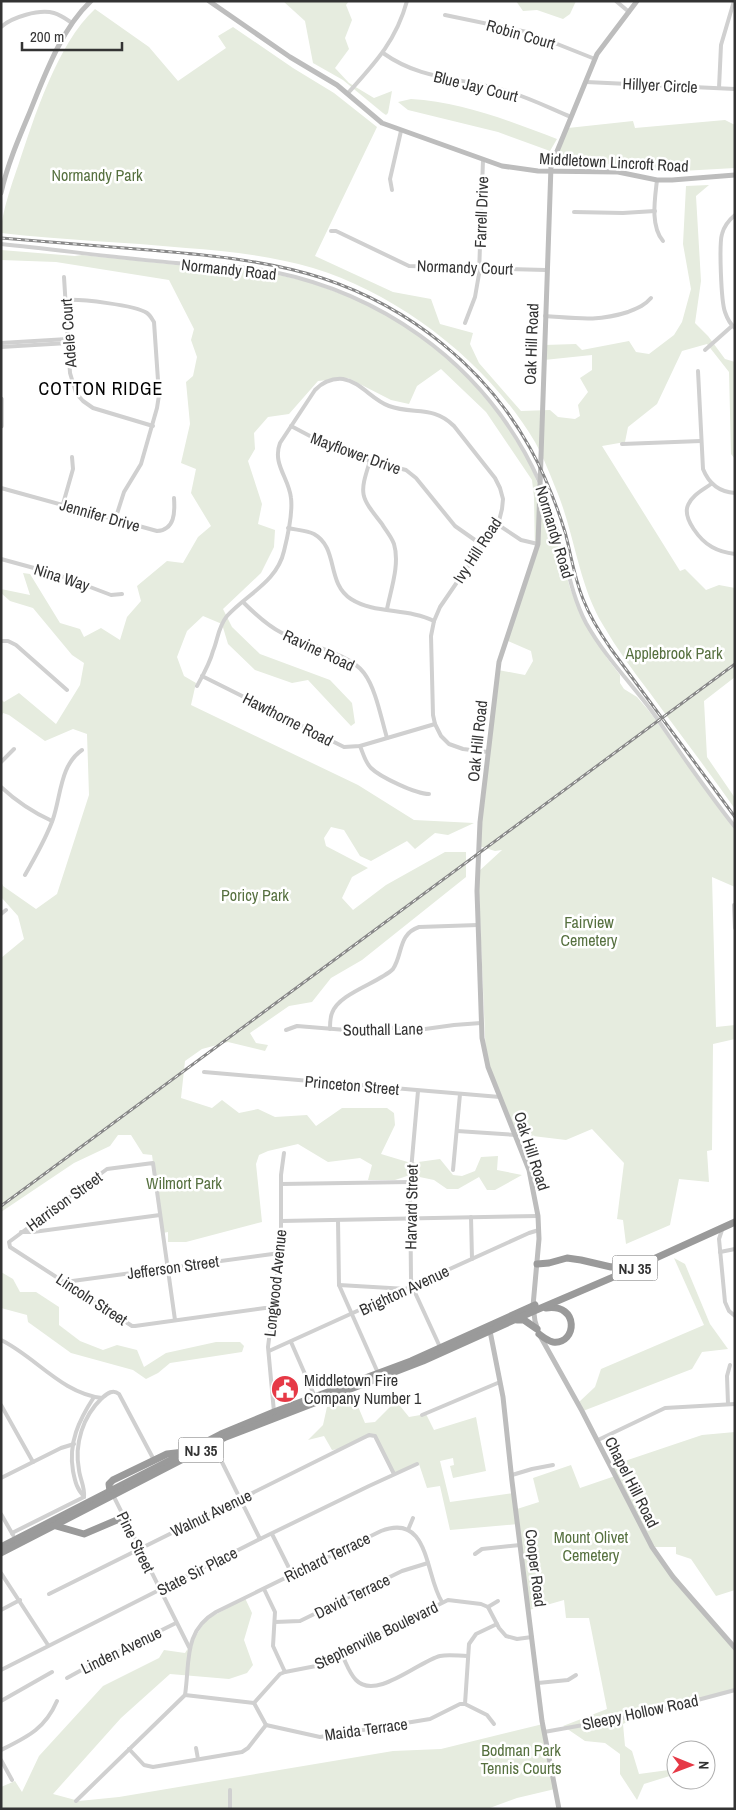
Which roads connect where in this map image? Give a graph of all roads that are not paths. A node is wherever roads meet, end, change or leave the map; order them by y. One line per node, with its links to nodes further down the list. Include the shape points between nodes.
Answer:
1 (91, 1): 9 (street)
2 (208, 1): 16 (street, Middletown Lincroft Road)
3 (407, 1): 11 (street)
4 (616, 1): 7 (street)
5 (637, 1): 7 (street, Oak Hill Road)
6 (734, 1): 14 (street, via 722,45)
7 (629, 12): 12 (street, Oak Hill Road)
8 (445, 15): 12 (street, Robin Court, via 528,32)
9 (72, 23): 10 (street, via 58,14 46,12 14,18); 24 (street, via 34,100)
10 (1, 27)
11 (383, 53): 16 (street); 17 (street, Blue Jay Court, via 416,71 498,88)
12 (595, 60): 13 (street, Oak Hill Road)
13 (586, 82): 14 (street, Hillyer Circle); 17 (street, Oak Hill Road)
14 (719, 88): 15 (street, Hillyer Circle)
15 (735, 89)
16 (348, 92): 18 (street, Middletown Lincroft Road, via 377,120)
17 (570, 117): 20 (street, Oak Hill Road)
18 (401, 131): 19 (street, Middletown Lincroft Road, via 434,140); 23 (street, via 390,179)
19 (483, 160): 20 (street, Middletown Lincroft Road, via 507,168); 31 (street, Farrell Drive)
20 (551, 171): 22 (street, Middletown Lincroft Road, via 618,172); 32 (street, Oak Hill Road)
21 (735, 175): 22 (street, Middletown Lincroft Road)
22 (657, 180): 25 (street)
23 (392, 190)
24 (1, 193)
25 (655, 211): 26 (street); 29 (street, via 657,232)
26 (574, 212)
27 (735, 215): 38 (street, via 725,225 721,238 724,306)
28 (331, 231): 31 (street, Normandy Court, via 336,230 409,266)
29 (662, 242)
30 (1, 244): 53 (street, Normandy Road, via 175,263 255,268 311,281 356,298 418,332 469,376 511,428)
31 (479, 268): 32 (street, Normandy Court); 37 (street, Farrell Drive, via 475,297)
32 (546, 270): 36 (street, Oak Hill Road)
33 (64, 277): 35 (street, Adele Court)
34 (652, 298): 36 (street, via 645,306 611,317)
35 (66, 300): 39 (street, Adele Court); 47 (street, via 141,310 151,317 155,327 159,394)
36 (545, 316): 53 (street, Oak Hill Road)
37 (465, 323)
38 (733, 327): 43 (street)
39 (68, 341): 41 (street); 47 (street, Adele Court, via 72,381 83,401 98,410)
40 (1, 343): 41 (street)
41 (34, 343): 42 (street)
42 (1, 347)
43 (705, 350)
44 (698, 371): 49 (street)
45 (1, 399): 46 (street)
46 (1, 426)
47 (153, 426): 59 (street, via 141,464 124,492)
48 (291, 426): 52 (street, Mayflower Drive, via 318,441); 60 (street, Ivy Hill Road, via 315,390 336,379 354,383 390,406 438,414 454,426 498,483 503,504); 61 (street, Ivy Hill Road, via 277,454 291,496)
49 (701, 441): 50 (street); 54 (street, via 702,465)
50 (622, 444)
51 (72, 457): 58 (street, via 73,469)
52 (370, 461): 63 (street, Mayflower Drive, via 400,467 412,474 454,526); 68 (street, via 363,486 364,500 392,538 396,556)
53 (540, 483): 62 (street, Oak Hill Road); 84 (street, Normandy Road, via 555,523 573,592 587,624)
54 (711, 484): 56 (street); 64 (street, via 689,502 687,516 709,545)
55 (1, 488): 58 (street, Jennifer Drive)
56 (735, 493)
57 (174, 498): 59 (street, Jennifer Drive, via 172,522 163,531)
58 (63, 504): 59 (street, Jennifer Drive)
59 (115, 520)
60 (497, 524): 62 (street, via 521,540); 63 (street, Ivy Hill Road)
61 (288, 528): 67 (street, Ivy Hill Road, via 284,552 274,573); 68 (street, via 310,532 321,539 329,552 337,583 348,597 362,604)
62 (538, 544): 79 (street, Oak Hill Road, via 499,662)
63 (482, 546): 69 (street, Ivy Hill Road)
64 (735, 554)
65 (1, 559): 66 (street, Nina Way, via 56,574 111,595)
66 (122, 594)
67 (243, 602): 71 (street, Ivy Hill Road, via 222,623); 75 (street, Ravine Road, via 281,633 358,666 370,684)
68 (387, 609): 69 (street)
69 (434, 621): 74 (street, Ivy Hill Road, via 431,642)
70 (1, 641): 73 (street, via 16,645)
71 (202, 676): 72 (street, Ivy Hill Road); 76 (street, Hawthorne Road, via 340,746)
72 (197, 686)
73 (67, 690)
74 (435, 724): 75 (street, Hawthorne Road); 79 (street, Ivy Hill Road, via 449,744)
75 (387, 738): 76 (street, Hawthorne Road)
76 (360, 746): 82 (street, via 373,770 416,792)
77 (14, 749): 80 (street)
78 (82, 750): 83 (street, via 68,765)
79 (488, 752): 89 (street, Oak Hill Road, via 479,845)
80 (1, 762)
81 (1, 787): 83 (street, via 23,806)
82 (429, 794)
83 (52, 821): 85 (street)
84 (735, 828)
85 (25, 875)
86 (734, 905): 90 (street)
87 (6, 910): 88 (street)
88 (1, 914)
89 (478, 925): 91 (street, Oak Hill Road); 92 (street, via 412,930 403,939 393,969 337,1006 332,1013)
90 (735, 928)
91 (481, 1023): 92 (street, Southall Lane, via 418,1030 382,1027); 97 (street, Oak Hill Road, via 485,1058)
92 (330, 1029): 93 (street, Southall Lane, via 297,1026)
93 (286, 1030)
94 (204, 1072): 95 (street, Princeton Street)
95 (418, 1090): 96 (street, Princeton Street); 102 (street, Harvard Street)
96 (460, 1094): 97 (street, Princeton Street); 98 (street)
97 (500, 1097): 99 (street, Oak Hill Road)
98 (457, 1130): 99 (street); 101 (street)
99 (516, 1136): 105 (street, Oak Hill Road, via 528,1170)
100 (284, 1153): 103 (street, Longwood Avenue)
101 (453, 1170)
102 (410, 1182): 103 (street); 108 (street, Harvard Street)
103 (281, 1184): 110 (street, Longwood Avenue)
104 (160, 1215): 114 (street); 114 (street, Harrison Street, via 153,1162 107,1169); 124 (street)
105 (538, 1216): 106 (street); 113 (street, Oak Hill Road)
106 (471, 1217): 108 (street); 121 (street)
107 (735, 1217): 122 (highway, NJ 35)
108 (410, 1218): 109 (street); 127 (street, Harvard Street)
109 (338, 1220): 110 (street); 126 (street)
110 (281, 1221): 120 (street, Longwood Avenue)
111 (735, 1222): 112 (highway, NJ 35)
112 (725, 1226): 115 (highway, NJ 35); 116 (street)
113 (539, 1230): 121 (street, Brighton Avenue); 123 (street, Oak Hill Road)
114 (21, 1232): 117 (street, Harrison Street)
115 (707, 1234): 116 (street); 130 (highway, NJ 35, via 609,1280)
116 (718, 1239): 119 (street)
117 (8, 1244): 125 (street, Lincoln Street)
118 (735, 1250): 119 (street)
119 (720, 1252): 132 (street, via 725,1302)
120 (280, 1253): 124 (street, Jefferson Street); 129 (street, Longwood Avenue)
121 (472, 1259): 127 (street, Brighton Avenue)
122 (635, 1263): 123 (highway, via 611,1267 567,1258); 130 (highway, NJ 35)
123 (537, 1264): 130 (street, Oak Hill Road)
124 (168, 1268): 125 (street, Jefferson Street); 133 (street)
125 (65, 1282): 133 (street, Lincoln Street, via 132,1326)
126 (339, 1285): 128 (street); 131 (street)
127 (412, 1286): 128 (street, Brighton Avenue); 139 (street, Harvard Street)
128 (407, 1288): 131 (street, Brighton Avenue)
129 (273, 1308): 133 (street, Lincoln Street); 140 (street, Longwood Avenue)
130 (534, 1308): 134 (highway, NJ 35); 136 (street, Chapel Hill Road); 136 (highway, via 558,1308 568,1314 571,1321 569,1334 560,1341 552,1342); 139 (highway, NJ 35)
131 (351, 1314): 138 (street, Brighton Avenue); 142 (street)
132 (735, 1316)
133 (175, 1320)
134 (514, 1320): 135 (highway, NJ 35); 136 (highway, via 524,1320)
135 (490, 1331): 143 (street, Cooper Road); 154 (highway, NJ 35, via 405,1369)
136 (538, 1332): 152 (street, Chapel Hill Road)
137 (1, 1340): 144 (street, via 67,1385)
138 (291, 1342): 140 (street, Brighton Avenue); 145 (street)
139 (440, 1347): 142 (highway, NJ 35)
140 (269, 1352): 150 (street, Longwood Avenue)
141 (730, 1365): 147 (street)
142 (378, 1373): 145 (highway, NJ 35)
143 (500, 1382): 151 (street); 161 (street, Cooper Road)
144 (94, 1397): 146 (street); 153 (street, via 80,1419)
145 (315, 1397): 150 (highway, NJ 35)
146 (102, 1398): 153 (street, via 88,1416); 156 (street, via 111,1392 119,1394)
147 (728, 1404): 148 (street); 152 (street, via 665,1408)
148 (735, 1404)
149 (1, 1405): 157 (street)
150 (274, 1412): 155 (highway, NJ 35)
151 (422, 1415)
152 (598, 1440): 196 (street, Chapel Hill Road, via 652,1547)
153 (75, 1444): 157 (street); 164 (street, via 72,1459 74,1475)
154 (212, 1444): 163 (highway, NJ 35); 165 (street)
155 (184, 1452): 156 (highway, via 172,1452); 163 (highway, NJ 35)
156 (154, 1460): 163 (highway, via 110,1481)
157 (34, 1462): 162 (street)
158 (417, 1464): 160 (street, State Sir Place)
159 (553, 1465): 161 (street)
160 (394, 1474): 165 (street, Walnut Avenue, via 373,1435 369,1435); 171 (street, State Sir Place)
161 (512, 1476): 174 (street, Cooper Road)
162 (1, 1478)
163 (112, 1494): 164 (highway, NJ 35); 167 (street, Pine Street); 169 (highway, NJ 35)
164 (86, 1499): 172 (highway, NJ 35)
165 (240, 1499): 173 (street); 176 (street, Walnut Avenue)
166 (1, 1514): 172 (street)
167 (124, 1517): 169 (highway, via 84,1534); 176 (street, Pine Street)
168 (413, 1518): 170 (street)
169 (56, 1526): 177 (highway, NJ 35)
170 (408, 1530): 179 (street, via 422,1544); 181 (street, Richard Terrace, via 383,1530)
171 (272, 1534): 173 (street, State Sir Place); 181 (street)
172 (14, 1536): 175 (highway, NJ 35)
173 (260, 1539): 183 (street, State Sir Place)
174 (520, 1545): 178 (street, via 481,1550); 193 (street, Cooper Road)
175 (1, 1547)
176 (139, 1549): 183 (street, Pine Street); 184 (street, Walnut Avenue)
177 (1, 1553)
178 (475, 1554)
179 (428, 1564): 187 (street); 190 (street, David Terrace, via 402,1571 300,1622)
180 (1, 1572): 185 (street)
181 (292, 1574): 182 (street, Richard Terrace)
182 (264, 1588): 190 (street, via 275,1609); 195 (street, Richard Terrace, via 208,1618 197,1629)
183 (159, 1590): 191 (street, Pine Street); 194 (street, State Sir Place)
184 (49, 1594)
185 (20, 1600): 189 (street); 194 (street)
186 (498, 1601): 188 (street)
187 (442, 1602): 188 (street, Stephenville Boulevard, via 452,1600); 197 (street, Stephenville Boulevard)
188 (488, 1607): 192 (street)
189 (1, 1610)
190 (275, 1622): 201 (street, via 274,1646)
191 (176, 1623): 195 (street, Pine Street); 203 (street, Linden Avenue)
192 (497, 1624): 193 (street, via 509,1638); 198 (street, via 472,1637)
193 (532, 1637): 204 (street, Cooper Road)
194 (48, 1645): 199 (street, State Sir Place)
195 (189, 1647): 206 (street)
196 (735, 1648)
197 (341, 1653): 198 (street, via 357,1681 372,1687 438,1657); 201 (street, Stephenville Boulevard, via 316,1666)
198 (467, 1656): 210 (street)
199 (1, 1670)
200 (52, 1672): 207 (street)
201 (286, 1672): 209 (street, Stephenville Boulevard, via 280,1674)
202 (576, 1675): 204 (street, via 568,1680)
203 (68, 1678)
204 (538, 1683): 213 (street, Cooper Road)
205 (735, 1690): 213 (street, Sleepy Hollow Road, via 646,1714)
206 (185, 1695): 209 (street); 215 (street)
207 (1, 1700)
208 (57, 1701): 216 (street, via 34,1733)
209 (254, 1703): 212 (street)
210 (465, 1704): 211 (street, via 490,1718); 212 (street, Maida Terrace, via 434,1718 320,1737)
211 (494, 1724)
212 (266, 1725): 217 (street, via 244,1751)
213 (544, 1732): 223 (street, Cooper Road)
214 (196, 1748): 217 (street)
215 (129, 1749): 217 (street, via 149,1767); 221 (street)
216 (1, 1750)
217 (198, 1759)
218 (1, 1760): 219 (street)
219 (12, 1780)
220 (230, 1790): 222 (street)
221 (76, 1801)
222 (230, 1809)
223 (559, 1809)

